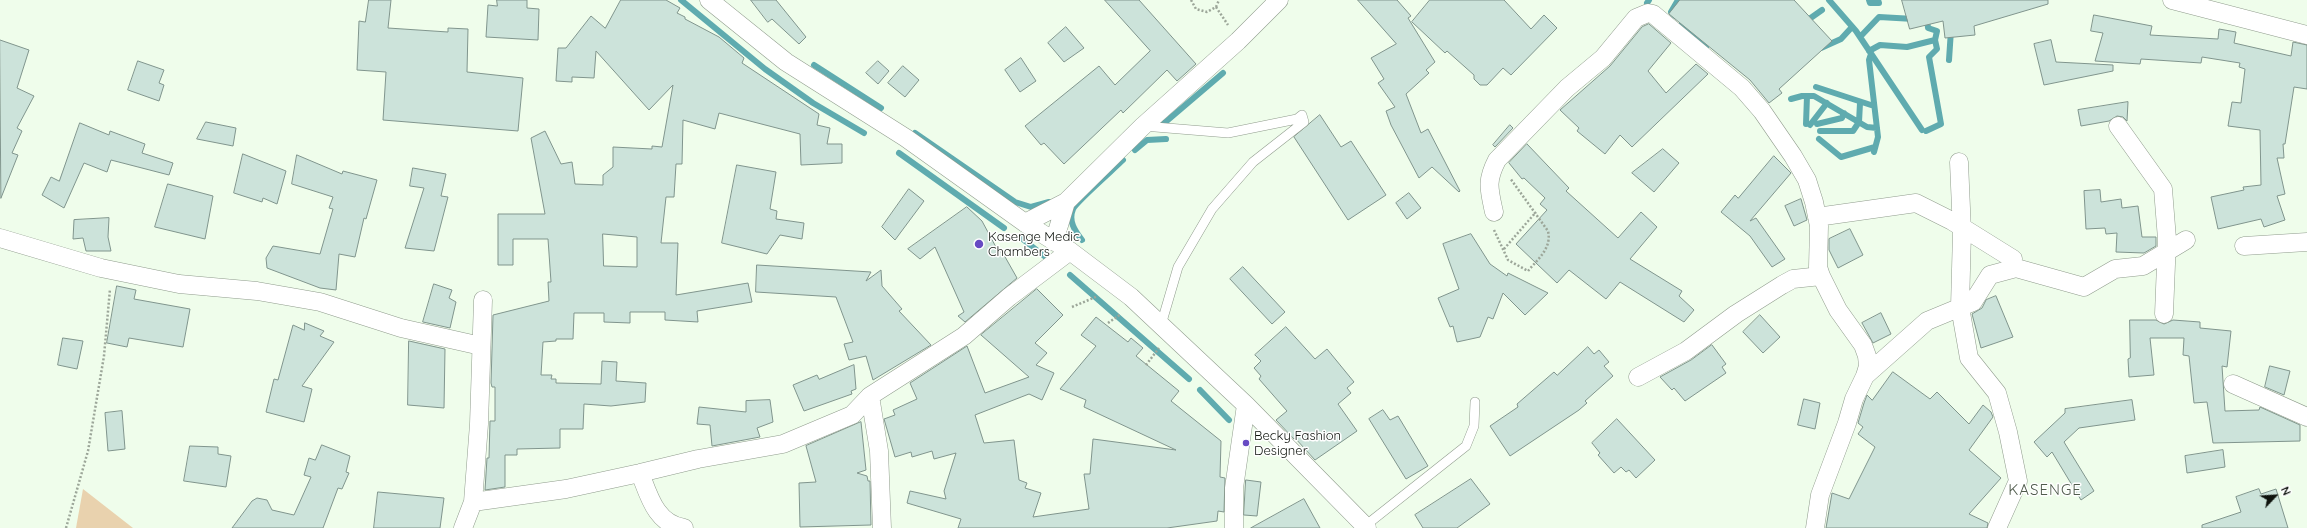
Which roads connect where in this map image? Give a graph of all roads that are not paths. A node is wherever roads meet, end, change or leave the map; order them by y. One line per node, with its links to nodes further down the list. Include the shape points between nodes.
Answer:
1 (709, 0): 11 (street, via 786,62 906,138)
2 (1279, 0): 5 (street, via 1238,41)
3 (2172, 0): 4 (street)
4 (2307, 35)
5 (1143, 126): 8 (street); 23 (lane, via 1228,133 1297,119 1302,115 1304,122 1253,162 1212,209 1178,267)
6 (2118, 126): 22 (street, via 2163,189 2167,239)
7 (1958, 162): 12 (street)
8 (1066, 202): 11 (street); 16 (street)
9 (1494, 212): 10 (street, via 1488,183 1497,160 1567,88 1603,58 1636,18 1648,13 1653,14 1742,88 1762,111 1806,180)
10 (1817, 217): 12 (street, via 1916,203); 19 (street, via 1818,267)
11 (1025, 223): 16 (street)
12 (1962, 227): 18 (street); 21 (street)
13 (0, 238): 24 (street, via 111,271 179,284 257,291 320,302 400,328)
14 (2186, 240): 21 (street, via 2143,266 2115,269 2084,287 2016,268 1990,275 1973,302)
15 (2307, 242): 17 (street)
16 (1062, 246): 23 (street, via 1131,297); 28 (street, via 964,336)
17 (2244, 246)
18 (2013, 259)
19 (1821, 276): 25 (street, via 1838,310 1863,345 1868,366); 26 (street, via 1793,279 1782,285 1736,314 1686,351)
20 (483, 300): 24 (street)
21 (1960, 307): 25 (street, via 1927,320); 40 (street, via 1969,358 1997,393 2018,481)
22 (2164, 314)
23 (1161, 325): 30 (street)
24 (482, 346): 33 (street)
25 (1865, 376): 39 (street, via 1854,399 1820,495)
26 (1638, 377)
27 (2233, 384): 31 (street)
28 (870, 396): 32 (street, via 852,415 783,444 698,459); 37 (street, via 879,451)
29 (1475, 402): 34 (lane, via 1474,426 1466,446)
30 (1246, 405): 34 (street); 38 (street, via 1234,488)
31 (2307, 418)
32 (640, 474): 33 (street, via 566,489); 36 (street, via 658,513 668,522)
33 (473, 502): 35 (street)
34 (1366, 527)
35 (463, 528)
36 (684, 528)
37 (881, 528)
38 (1234, 528)
39 (1815, 528)
40 (1996, 528)

